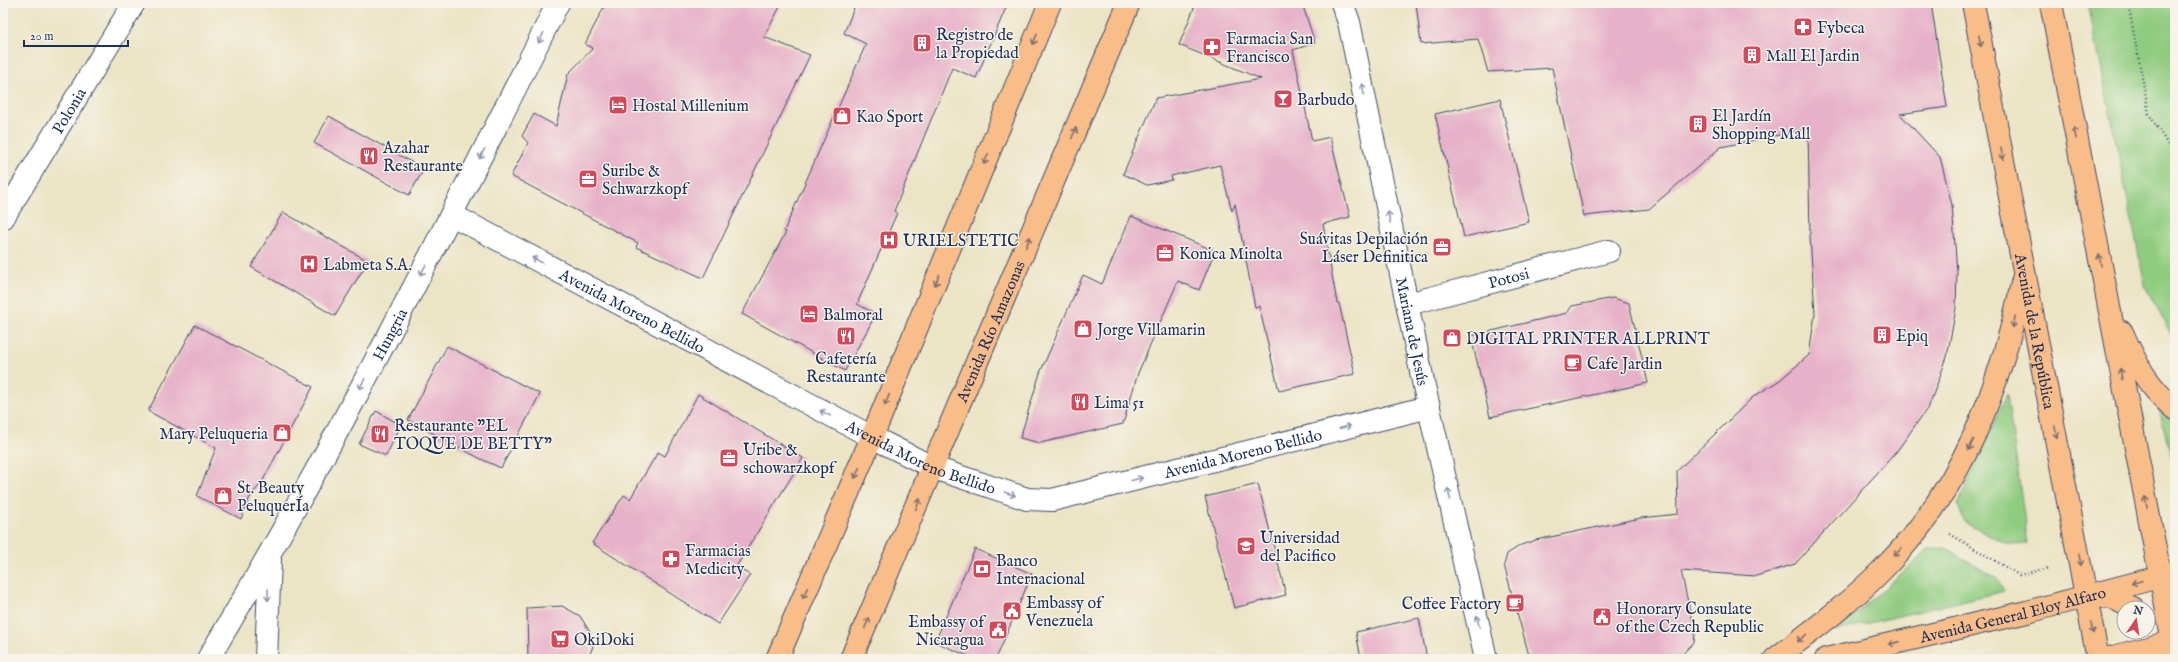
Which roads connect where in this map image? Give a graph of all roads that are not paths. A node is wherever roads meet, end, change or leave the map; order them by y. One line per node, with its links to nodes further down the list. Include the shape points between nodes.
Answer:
1 (134, 3): 9 (street, Polonia)
2 (558, 3): 8 (street, Hungria, one-way to 8)
3 (1050, 3): 16 (main road, one-way to 16)
4 (1129, 3): 17 (main road, Avenida Río Amazonas, one-way to 4)
5 (1342, 3): 13 (street, Mariana de Jesús, one-way to 5, via 1349,22)
6 (1973, 3): 11 (main road, Avenida de la República, one-way to 11)
7 (2051, 3): 12 (main road, one-way to 7)
8 (452, 215): 16 (street, Avenida Moreno Bellido, one-way to 8); 18 (street, Hungria, one-way to 18)
9 (3, 218)
10 (1609, 251): 13 (street, Potosi)
11 (2024, 270): 20 (main road, Avenida de la República, one-way to 20); 29 (main road, one-way to 29, via 2010,336 1977,430 1959,468 1937,504 1885,567 1852,599)
12 (2107, 299): 15 (main road, via 2138,367 2152,388); 19 (main road, one-way to 12)
13 (1408, 304): 14 (street, Mariana de Jesús)
14 (1429, 407): 17 (street, Avenida Moreno Bellido, one-way to 14, via 1027,499 1052,500); 28 (street, Mariana de Jesús, one-way to 14)
15 (2175, 409)
16 (872, 438): 17 (street, Avenida Moreno Bellido); 26 (main road, one-way to 26)
17 (934, 468): 27 (main road, Avenida Río Amazonas, one-way to 17)
18 (270, 556): 24 (street, Hungria); 25 (street, one-way to 25)
19 (2168, 574): 20 (main road, Avenida General Eloy Alfaro, one-way to 20); 22 (main road)
20 (2087, 596): 21 (main road); 30 (main road, Avenida General Eloy Alfaro, one-way to 30); 31 (main road, Avenida de la República, one-way to 31)
21 (2118, 600)
22 (2174, 645): 23 (main road)
23 (2149, 646): 32 (main road)
24 (208, 659)
25 (266, 659)
26 (777, 659)
27 (851, 659)
28 (1486, 659)
29 (1775, 659)
30 (1826, 659)
31 (2098, 659)
32 (2105, 659)

